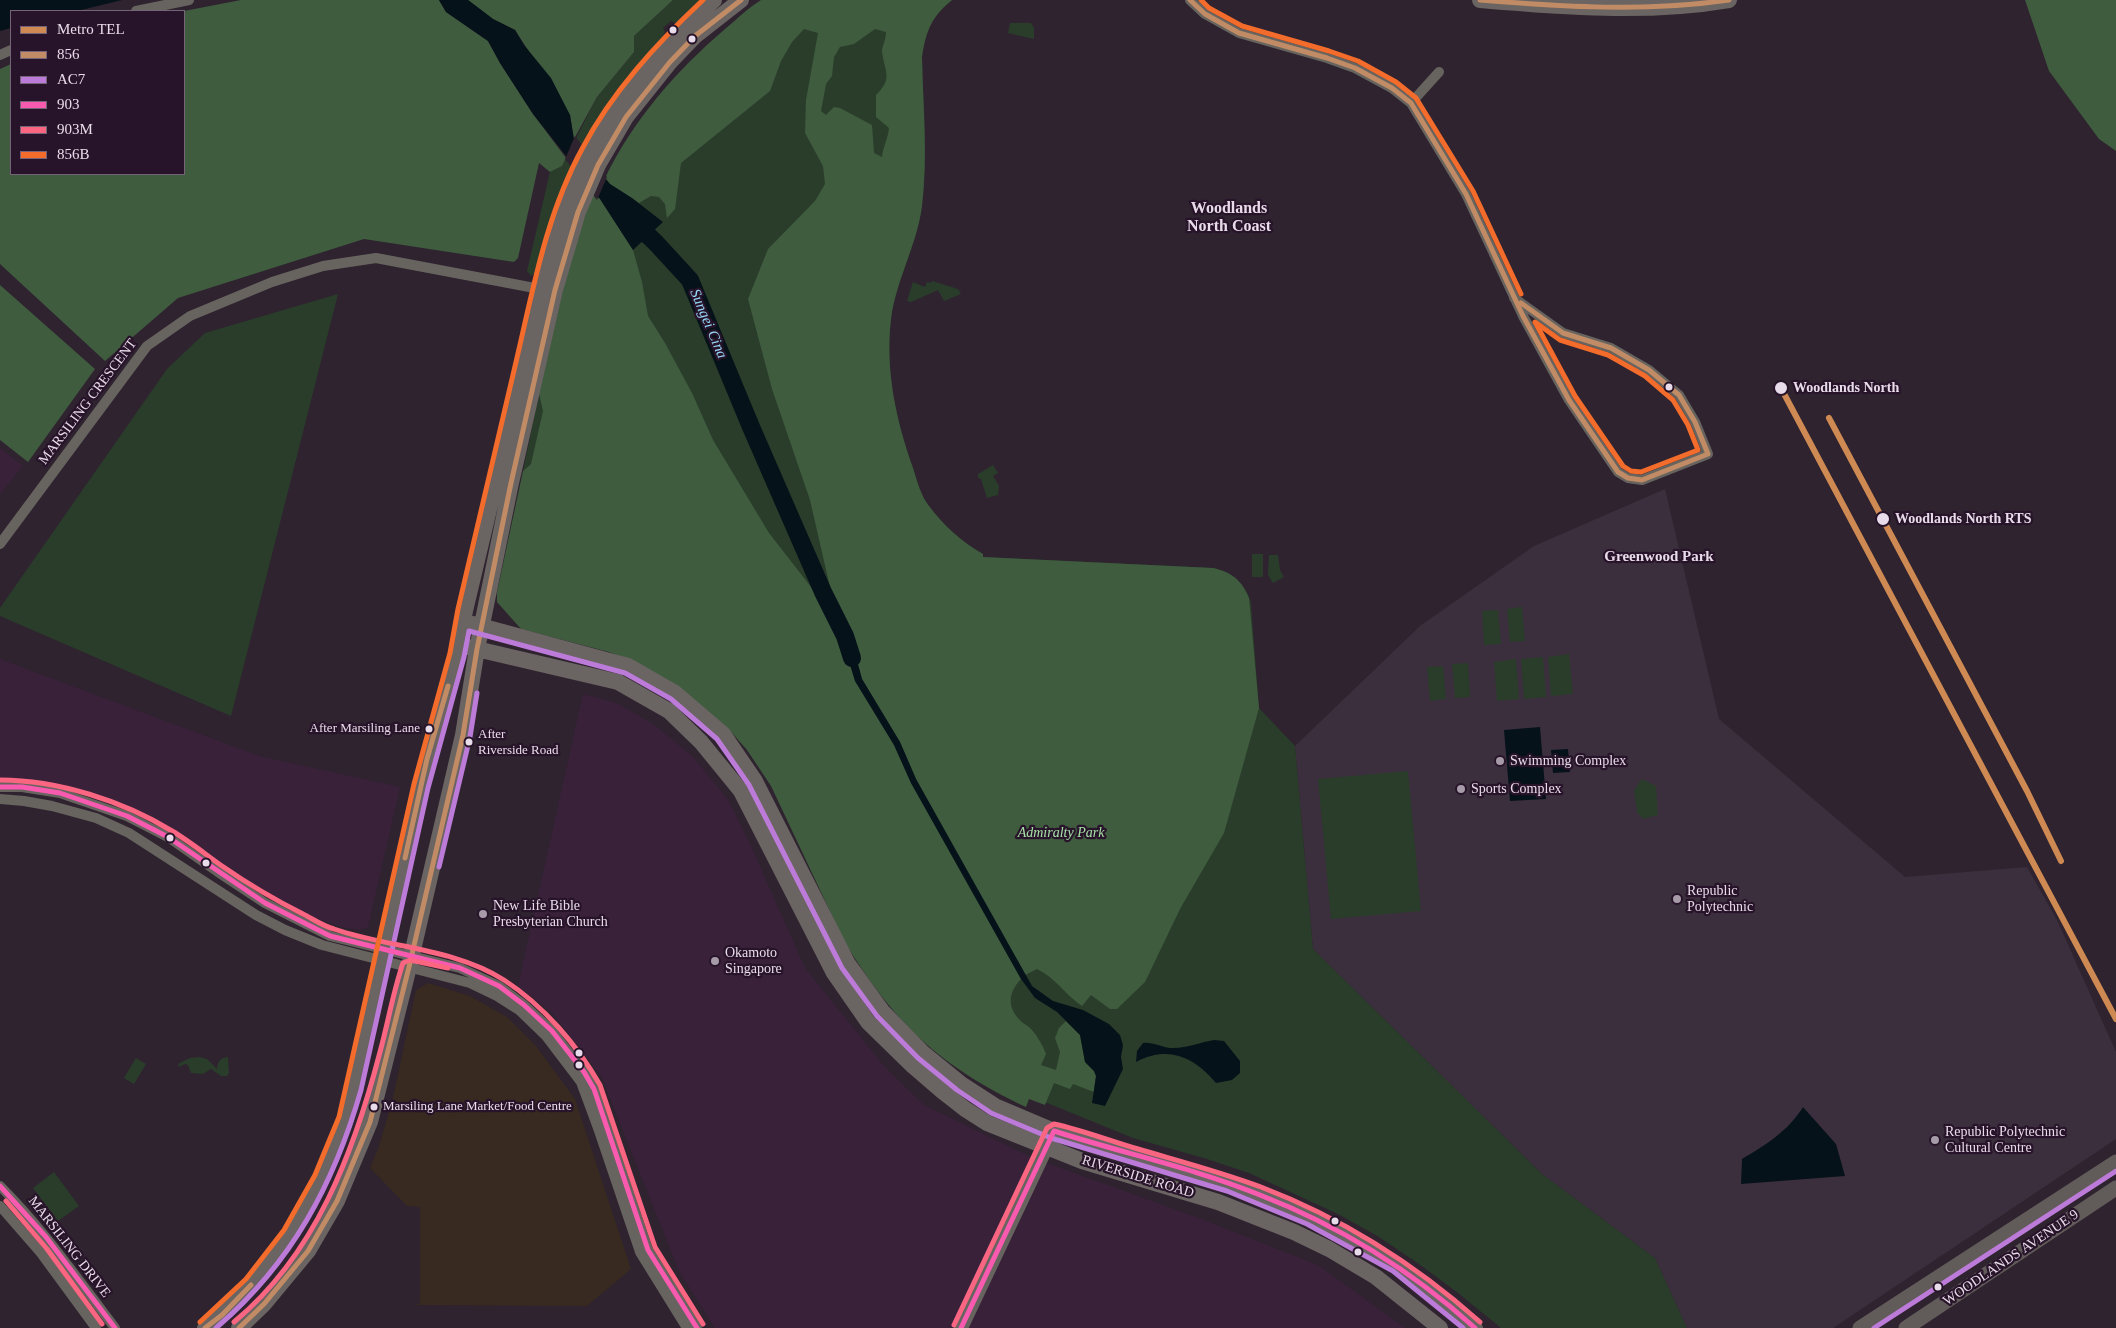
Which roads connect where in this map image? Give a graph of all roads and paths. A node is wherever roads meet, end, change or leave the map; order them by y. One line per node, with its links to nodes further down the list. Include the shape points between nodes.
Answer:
1 (189, 0): 7 (street)
2 (714, 0): 10 (main road, via 688,23 615,108)
3 (741, 0): 10 (main road, via 695,36 670,62)
4 (1190, 0): 9 (street, via 1205,14 1239,33 1355,68 1392,88)
5 (1480, 0): 6 (main road, via 1638,7)
6 (1729, 0)
7 (141, 10)
8 (1439, 72): 9 (street)
9 (1411, 103): 12 (street, via 1466,194)
10 (593, 159): 11 (main road, via 578,175 564,205); 15 (main road, via 588,188 568,240 555,290)
11 (540, 290): 13 (street, MARSILING CRESCENT, via 376,258 324,266 272,282 190,316 147,346); 14 (main road)
12 (1514, 298): 12 (street, via 1563,333 1611,348 1649,370 1679,395 1708,454 1642,480 1628,478 1618,472 1570,400)
13 (0, 544)
14 (463, 622): 15 (main road, RIVERSIDE ROAD); 16 (main road)
15 (482, 625): 17 (main road); 23 (main road, RIVERSIDE ROAD, via 628,666 675,693 722,734 755,781 844,957 882,1011 923,1053 961,1084 995,1106)
16 (459, 645): 17 (main road, RIVERSIDE ROAD); 20 (main road, via 427,759)
17 (477, 649): 21 (main road, via 463,735); 24 (main road, RIVERSIDE ROAD, via 618,682 669,711 701,742 741,791 834,973 868,1022 913,1066 965,1109 986,1123)
18 (0, 787): 20 (street, via 60,793 127,816 168,837 266,903 330,936)
19 (0, 799): 20 (street, via 57,807 96,818 159,851 270,923 322,945)
20 (384, 955): 21 (street); 31 (main road, via 346,1119 316,1190 284,1243 248,1290)
21 (410, 962): 22 (street, via 470,983 519,1010 546,1036 581,1082); 32 (main road, via 370,1122 337,1201 305,1255)
22 (602, 1126): 33 (street, via 640,1252); 34 (street, via 648,1250)
23 (1054, 1131): 24 (street); 37 (main road, RIVERSIDE ROAD, via 1230,1184 1310,1217 1397,1265)
24 (1047, 1147): 35 (street); 36 (main road, RIVERSIDE ROAD, via 1082,1161 1218,1202 1294,1232 1376,1277)
25 (2116, 1162): 38 (main road, WOODLANDS AVENUE 9)
26 (0, 1186): 30 (street, MARSILING DRIVE, via 18,1203)
27 (2116, 1188): 39 (main road, WOODLANDS AVENUE 9)
28 (0, 1206): 29 (street, MARSILING DRIVE, via 41,1253)
29 (96, 1328)
30 (115, 1328)
31 (205, 1328)
32 (239, 1328)
33 (687, 1328)
34 (697, 1328)
35 (961, 1328)
36 (1440, 1328)
37 (1475, 1328)
38 (1860, 1328)
39 (1906, 1328)

